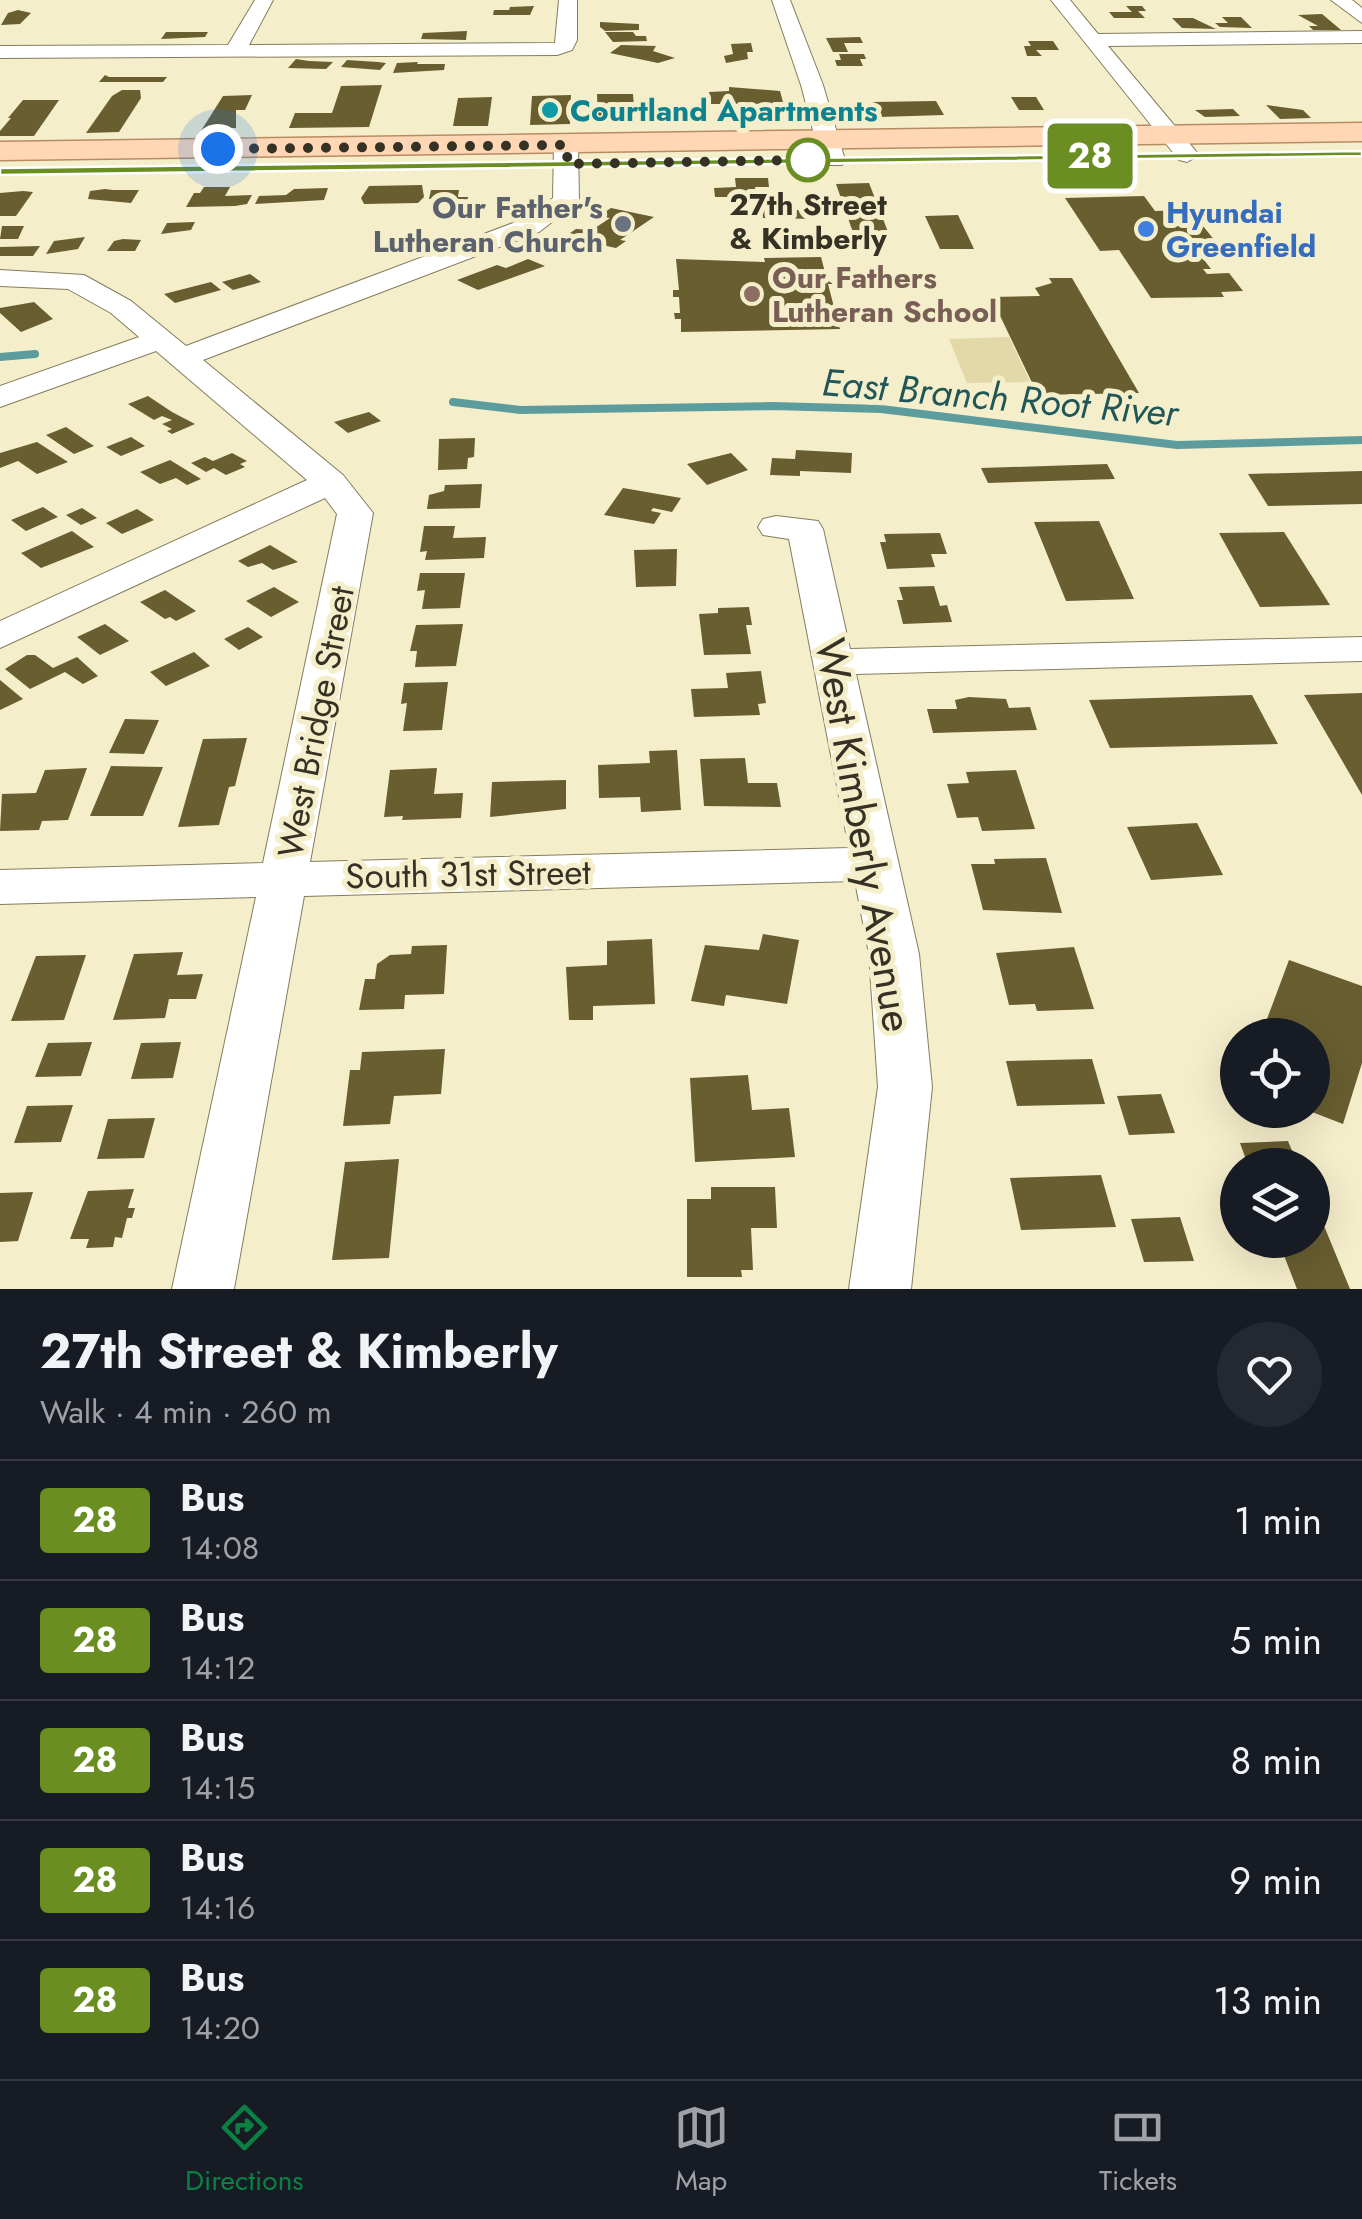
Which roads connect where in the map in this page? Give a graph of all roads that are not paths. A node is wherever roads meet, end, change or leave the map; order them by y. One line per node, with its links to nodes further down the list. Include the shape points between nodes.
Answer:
1 (264, 0): 9 (street)
2 (568, 0): 9 (street, via 565,46)
3 (781, 0): 14 (street)
4 (1060, 0): 8 (street)
5 (1340, 0): 6 (street)
6 (1362, 17)
7 (1362, 36): 8 (street)
8 (1093, 40): 12 (street)
9 (236, 49): 10 (street)
10 (0, 52)
11 (1362, 132): 12 (main road)
12 (1179, 145): 14 (main road); 16 (main road)
13 (182, 149): 15 (main road); 17 (main road); 18 (main road)
14 (830, 150): 17 (main road)
15 (0, 151)
16 (1362, 151)
17 (567, 155): 19 (main road); 21 (street, via 566,201 530,226)
18 (0, 161)
19 (0, 171)
20 (0, 278): 21 (street, West Bridge Street, via 74,282 121,307)
21 (169, 349): 22 (street); 23 (street, West Bridge Street)
22 (0, 397)
23 (331, 482): 25 (street); 29 (street, West Bridge Street, via 355,513)
24 (776, 526): 27 (street, West Kimberly Avenue, via 804,530)
25 (0, 636)
26 (1362, 649): 27 (street)
27 (835, 662): 28 (street, West Kimberly Avenue)
28 (876, 864): 29 (street, South 31st Street); 32 (street, West Kimberly Avenue, via 894,954 905,1086)
29 (286, 878): 30 (street, South 31st Street); 31 (street, West Bridge Street)
30 (0, 887)
31 (203, 1289)
32 (880, 1289)

